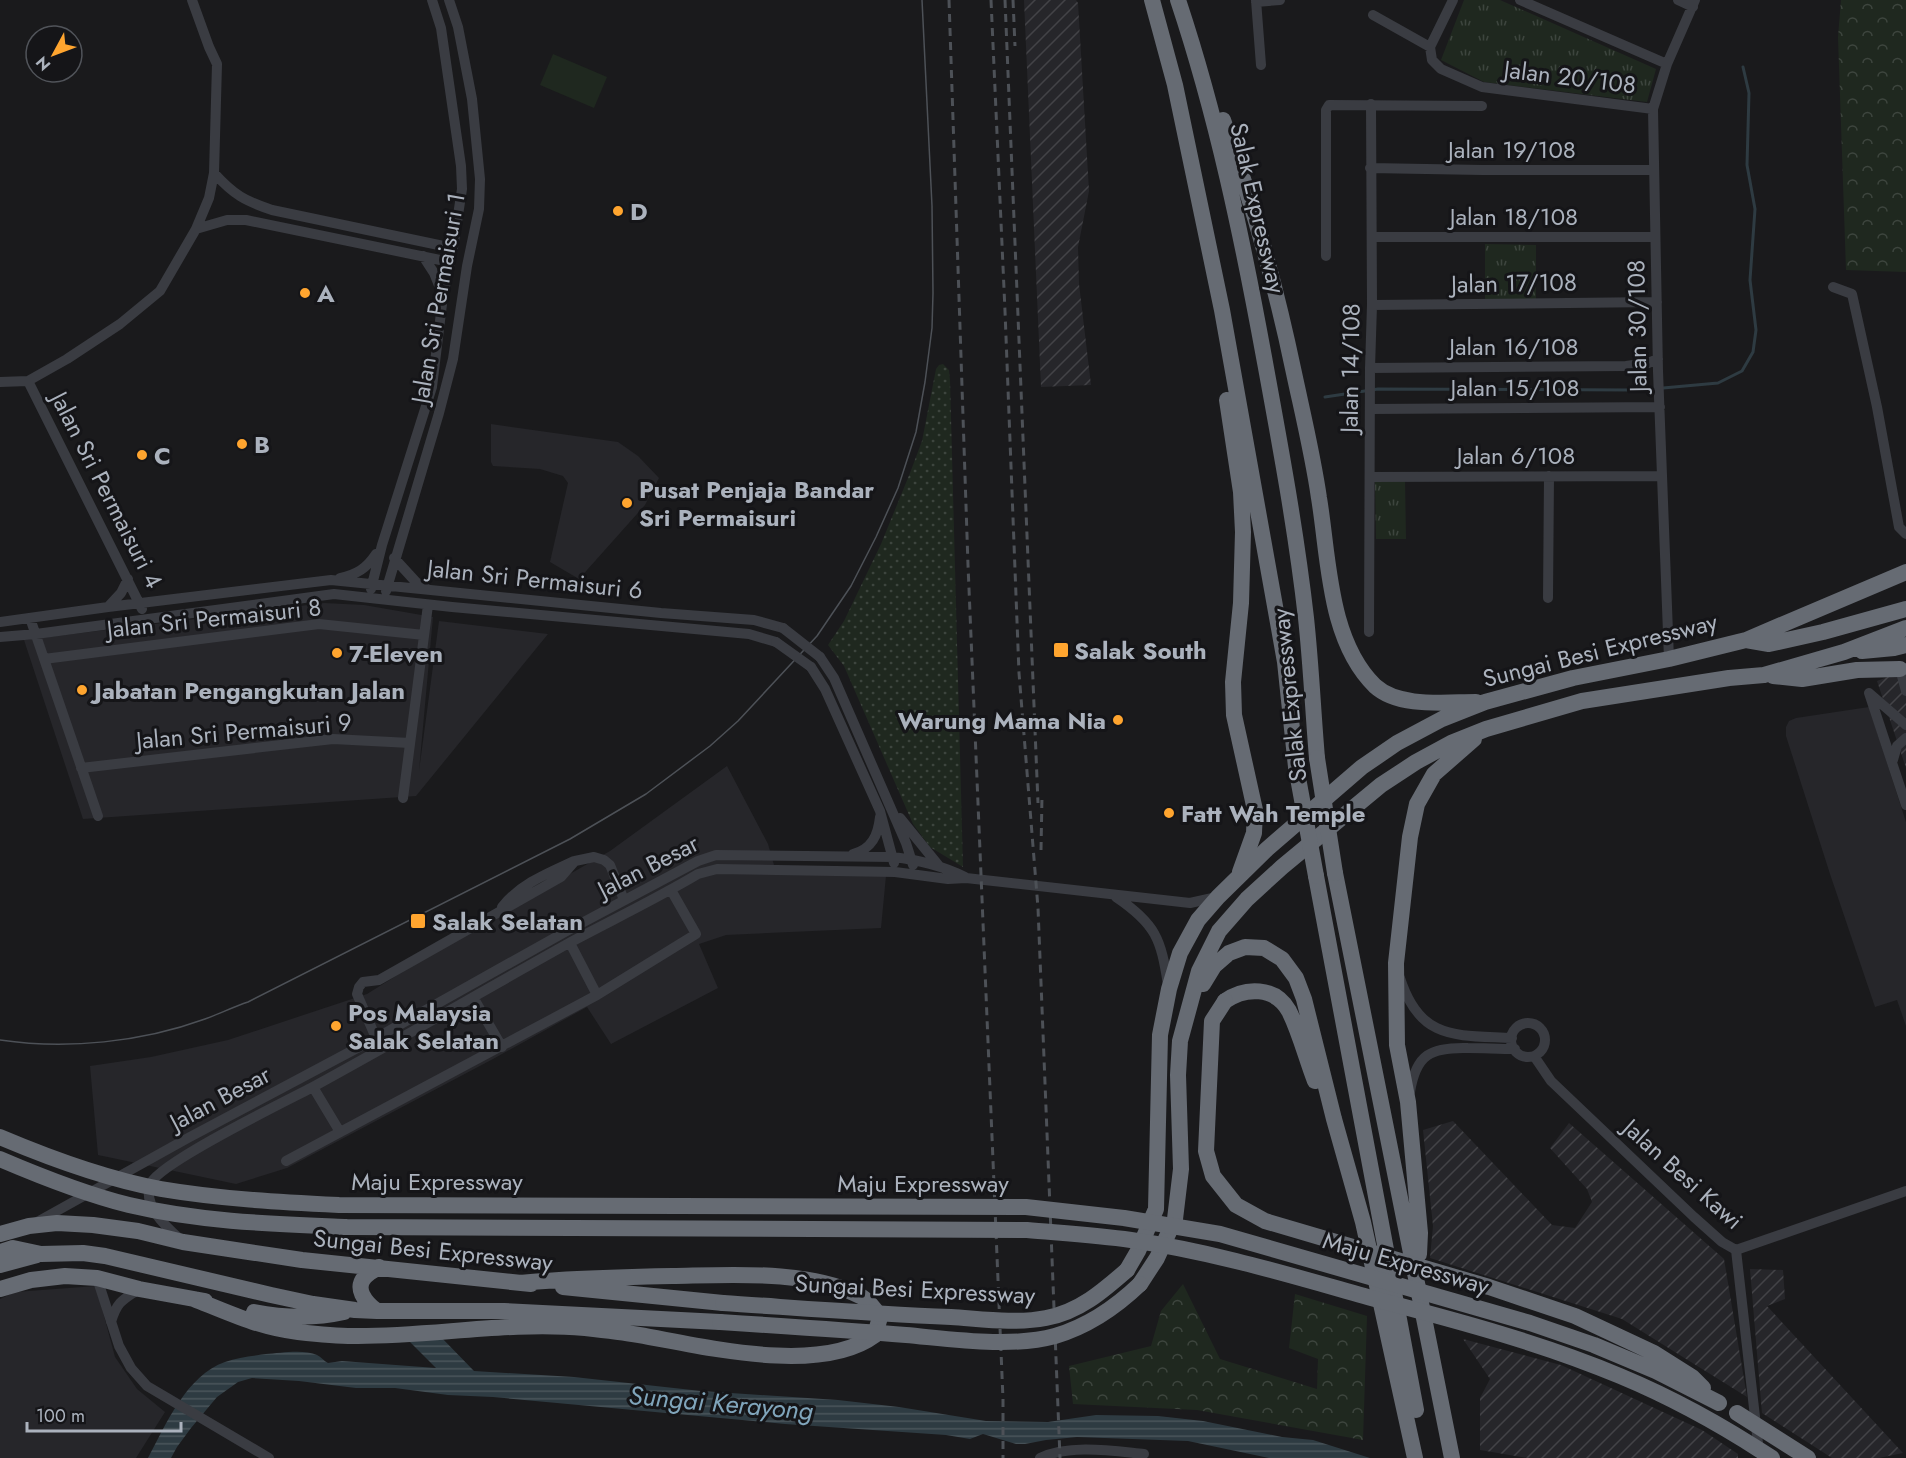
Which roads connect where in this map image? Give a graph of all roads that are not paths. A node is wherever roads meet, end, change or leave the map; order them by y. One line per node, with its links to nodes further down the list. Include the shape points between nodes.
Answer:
1 (192, 0): 24 (street, via 217,64)
2 (432, 0): 21 (street, Jalan Sri Permaisuri 1, via 441,28)
3 (449, 0): 20 (street, Jalan Sri Permaisuri 1, via 458,27)
4 (1152, 0): 40 (highway, Salak Expressway, via 1175,85)
5 (1178, 0): 16 (highway, Salak Expressway)
6 (1280, 0): 10 (street)
7 (1454, 0): 13 (street)
8 (1520, 0): 14 (street)
9 (1678, 0): 11 (street)
10 (1256, 1): 15 (street)
11 (1694, 3): 14 (street, Jalan 30/108)
12 (1373, 15): 13 (street)
13 (1430, 47): 19 (street, Jalan 20/108, via 1432,60 1441,69 1482,87)
14 (1667, 64): 19 (street, Jalan 30/108)
15 (1260, 65)
16 (1202, 75): 82 (highway, via 1217,103 1245,181 1269,267 1319,497 1331,591 1345,638 1376,687 1405,702); 135 (highway, Salak Expressway, bridge, via 1255,308 1287,483 1306,617 1317,758 1335,873)
17 (1371, 104): 18 (street, Jalan 20/108); 22 (street, Jalan 14/108); 33 (street, Jalan 20/108, via 1329,105 1326,110)
18 (1482, 106)
19 (1653, 109): 23 (street, Jalan 30/108)
20 (477, 135): 21 (street); 29 (street, Jalan Sri Permaisuri 1, via 479,209)
21 (457, 137): 25 (street, Jalan Sri Permaisuri 1, via 462,189)
22 (1370, 168): 23 (street, Jalan 19/108); 27 (street, Jalan 14/108)
23 (1654, 170): 28 (street, Jalan 30/108)
24 (214, 173): 26 (street); 30 (street, via 247,202)
25 (456, 227): 30 (street); 31 (street, Jalan Sri Permaisuri 1)
26 (196, 229): 32 (street, via 227,220 246,220); 43 (street, via 160,291 120,324)
27 (1372, 237): 28 (street, Jalan 18/108); 39 (street, Jalan 14/108)
28 (1656, 237): 38 (street, Jalan 30/108)
29 (472, 240): 31 (street, via 467,251); 35 (street, Jalan Sri Permaisuri 1)
30 (434, 244): 31 (street)
31 (457, 252): 34 (street); 35 (street, Jalan Sri Permaisuri 1)
32 (423, 256): 34 (street); 37 (street)
33 (1326, 256)
34 (450, 262): 37 (street, Jalan Sri Permaisuri 1)
35 (465, 279): 52 (street, Jalan Sri Permaisuri 1, via 453,359)
36 (1833, 287): 50 (street, via 1852,294 1899,527)
37 (443, 296): 51 (street, Jalan Sri Permaisuri 1, via 432,387)
38 (1657, 302): 39 (street, Jalan 17/108); 41 (street, Jalan 30/108)
39 (1372, 305): 42 (street, Jalan 14/108)
40 (1222, 310): 99 (highway, via 1224,376 1243,532 1234,715 1255,810 1254,833); 129 (highway, Salak Expressway, bridge, via 1285,662 1296,767)
41 (1658, 359): 42 (street, Jalan 16/108, via 1626,366); 46 (street, Jalan 30/108)
42 (1370, 374): 45 (street, Jalan 14/108)
43 (28, 381): 44 (street); 54 (street, Jalan Sri Permaisuri 4)
44 (0, 382)
45 (1370, 403): 46 (street, Jalan 15/108); 49 (street, Jalan 14/108)
46 (1660, 405): 48 (street, Jalan 30/108)
47 (1549, 476): 48 (street, Jalan 6/108); 49 (street, Jalan 6/108); 60 (street)
48 (1662, 476): 78 (street, Jalan 30/108)
49 (1370, 477): 70 (street, Jalan 14/108)
50 (1906, 534)
51 (382, 545): 55 (street, via 363,570); 56 (street, Jalan Sri Permaisuri 1)
52 (394, 558): 57 (street, Jalan Sri Permaisuri 1); 58 (street)
53 (1906, 572): 74 (highway)
54 (128, 579): 62 (street, Jalan Sri Permaisuri 4); 64 (street)
55 (332, 580): 56 (street, Jalan Sri Permaisuri 6); 62 (street, Jalan Sri Permaisuri 6)
56 (372, 584): 57 (street, Jalan Sri Permaisuri 6); 59 (street, Jalan Sri Permaisuri 1)
57 (387, 585): 58 (street, Jalan Sri Permaisuri 6); 61 (street, Jalan Sri Permaisuri 1)
58 (429, 590): 91 (street, Jalan Sri Permaisuri 6, bridge, via 754,620 783,628 820,657 834,678)
59 (368, 598): 61 (street, Jalan Sri Permaisuri 6); 67 (street, Jalan Sri Permaisuri 6, via 334,594)
60 (1548, 598)
61 (384, 600): 63 (street, Jalan Sri Permaisuri 6)
62 (140, 603): 64 (street, Jalan Sri Permaisuri 6); 67 (street, Jalan Sri Permaisuri 4)
63 (428, 605): 72 (street); 91 (street, Jalan Sri Permaisuri 6, bridge, via 748,634 776,642 811,667)
64 (108, 607): 66 (street, Jalan Sri Permaisuri 6)
65 (1904, 610): 74 (highway, Sungai Besi Expressway, via 1769,644)
66 (30, 618): 68 (street, Jalan Sri Permaisuri 6); 71 (street)
67 (147, 618): 71 (street, Jalan Sri Permaisuri 6)
68 (0, 622)
69 (1906, 628): 76 (highway, Sungai Besi Expressway)
70 (1369, 632)
71 (36, 634): 73 (street, Jalan Sri Permaisuri 6); 77 (street)
72 (424, 635): 77 (street, Jalan Sri Permaisuri 8, via 319,624); 86 (street)
73 (0, 637)
74 (1746, 640): 78 (highway, Sungai Besi Expressway)
75 (1906, 645): 76 (highway)
76 (1844, 652): 80 (highway, Sungai Besi Expressway)
77 (44, 659): 88 (street)
78 (1669, 659): 82 (highway, Sungai Besi Expressway, via 1573,678)
79 (1903, 668): 80 (highway, via 1802,679); 81 (street)
80 (1764, 675): 84 (highway, Sungai Besi Expressway, via 1582,700)
81 (1906, 691)
82 (1485, 702): 99 (highway, Sungai Besi Expressway, via 1397,742 1362,767)
83 (1906, 725): 87 (street, via 1869,693)
84 (1486, 729): 106 (highway, via 1434,774 1417,804); 110 (highway, Sungai Besi Expressway, via 1451,742 1381,785 1247,899 1220,931 1199,971)
85 (1906, 738): 87 (street, via 1897,746)
86 (410, 743): 88 (street, Jalan Sri Permaisuri 9, via 333,739); 89 (street)
87 (1893, 760): 90 (street)
88 (81, 768): 92 (street)
89 (403, 798)
90 (1906, 805)
91 (885, 809): 93 (street, via 874,840 867,848); 94 (street, Jalan Sri Permaisuri 6); 95 (street, Jalan Sri Permaisuri 6); 96 (street)
92 (98, 816)
93 (844, 856): 94 (street, Jalan Besar); 104 (street, Jalan Besar, via 716,855)
94 (893, 857): 95 (street, Jalan Besar); 97 (street, Jalan Sri Permaisuri 6)
95 (913, 860): 96 (street, Jalan Besar); 98 (street, Jalan Sri Permaisuri 6)
96 (939, 866): 100 (street, Jalan Besar)
97 (894, 872): 98 (street, Jalan Besar); 101 (street, Jalan Besar, via 717,869 698,874)
98 (913, 874): 100 (street, Jalan Besar)
99 (1239, 876): 103 (highway, Sungai Besi Expressway)
100 (966, 878): 102 (street, Jalan Besar)
101 (671, 890): 105 (street, Jalan Besar); 108 (street, via 696,934)
102 (1113, 895): 103 (street, Jalan Besar, via 1190,903); 107 (street, Jalan Besar, via 1135,909 1154,930)
103 (1218, 897): 107 (highway, Sungai Besi Expressway, via 1198,920 1184,945)
104 (624, 900): 111 (street, Jalan Besar); 111 (street, via 610,865 604,860 594,857 576,861 561,877 379,980 363,982 357,994)
105 (570, 943): 108 (street); 109 (street, Jalan Besar)
106 (1396, 963): 112 (street, via 1406,995 1429,1024 1445,1033); 116 (highway, via 1397,1045)
107 (1169, 989): 136 (highway, Sungai Besi Expressway, bridge, via 1160,1035 1156,1209 1127,1270 1078,1308 1023,1321 912,1316 723,1303)
108 (597, 995): 113 (street)
109 (473, 997): 113 (street); 115 (street, Jalan Besar)
110 (1188, 1008): 118 (highway, via 1214,966 1229,953 1245,946 1264,948 1282,958 1304,999); 141 (highway, Sungai Besi Expressway, bridge, via 1180,1041 1181,1169 1175,1219 1157,1258 1140,1284 1120,1304 1086,1324 1054,1336 1021,1341 967,1340 504,1311)
111 (376, 1038): 117 (street, Jalan Besar)
112 (1513, 1044): 114 (street, via 1523,1056); 114 (street, via 1520,1026 1530,1023 1539,1027 1545,1036 1544,1046); 116 (street, via 1446,1047 1429,1053 1412,1076)
113 (502, 1047): 120 (street)
114 (1534, 1056): 128 (street, Jalan Besi Kawi, via 1551,1081 1694,1217)
115 (313, 1087): 119 (street, Jalan Besar); 120 (street)
116 (1408, 1102): 135 (highway, via 1420,1233)
117 (235, 1114): 119 (street); 125 (street, Jalan Besar)
118 (1334, 1119): 142 (highway); 144 (highway, bridge, via 1288,1010 1279,999 1259,991 1246,991 1225,1001 1212,1021 1206,1151 1213,1176 1236,1205 1265,1221 1575,1316 1654,1353 1692,1377)
119 (242, 1125): 127 (street, Jalan Besar, via 196,1149 156,1175 150,1184 149,1197 159,1219)
120 (340, 1132): 123 (street)
121 (0, 1137): 144 (highway, Maju Expressway, bridge, via 96,1173 160,1189 245,1200 339,1205 1026,1207 1124,1218 1220,1234 1530,1323 1594,1345)
122 (0, 1159): 152 (highway, Maju Expressway, bridge, via 61,1184 129,1205 200,1218 272,1224 1027,1230 1131,1240 1266,1269 1477,1326 1553,1351 1680,1404)
123 (286, 1161)
124 (1906, 1191): 128 (street)
125 (29, 1226): 126 (highway, Sungai Besi Expressway); 127 (highway, Sungai Besi Expressway, via 93,1224)
126 (0, 1234)
127 (183, 1242): 133 (highway, Sungai Besi Expressway)
128 (1736, 1250): 151 (street, Jalan Besi Kawi)
129 (1387, 1251): 142 (highway); 145 (highway, Salak Expressway)
130 (0, 1252): 131 (highway, via 13,1248)
131 (41, 1254): 132 (highway); 140 (highway, Sungai Besi Expressway, via 83,1252)
132 (0, 1265)
133 (379, 1267): 136 (highway, Sungai Besi Expressway); 141 (highway, via 367,1275 360,1289 368,1305)
134 (97, 1278): 137 (highway); 138 (highway, via 64,1276); 143 (street)
135 (1418, 1280): 150 (highway, Salak Expressway)
136 (520, 1282): 139 (highway, via 770,1276 840,1288 868,1301 879,1317 875,1335 855,1347 836,1352 775,1355 582,1328 520,1326 352,1336 296,1332 254,1323)
137 (139, 1288): 139 (highway); 143 (street, via 116,1307)
138 (0, 1289)
139 (194, 1299): 140 (highway, via 273,1316 319,1317)
140 (355, 1310): 141 (highway, Sungai Besi Expressway)
141 (377, 1311)
142 (1384, 1314): 149 (highway)
143 (111, 1322): 147 (street, via 131,1368 147,1386)
144 (1719, 1402): 153 (highway, Maju Expressway, bridge)
145 (1423, 1450)
146 (1144, 1454): 148 (street, via 1098,1449 1050,1453)
147 (269, 1458)
148 (1040, 1458)
149 (1415, 1458)
150 (1452, 1458)
151 (1760, 1458)
152 (1772, 1458)
153 (1808, 1458)

